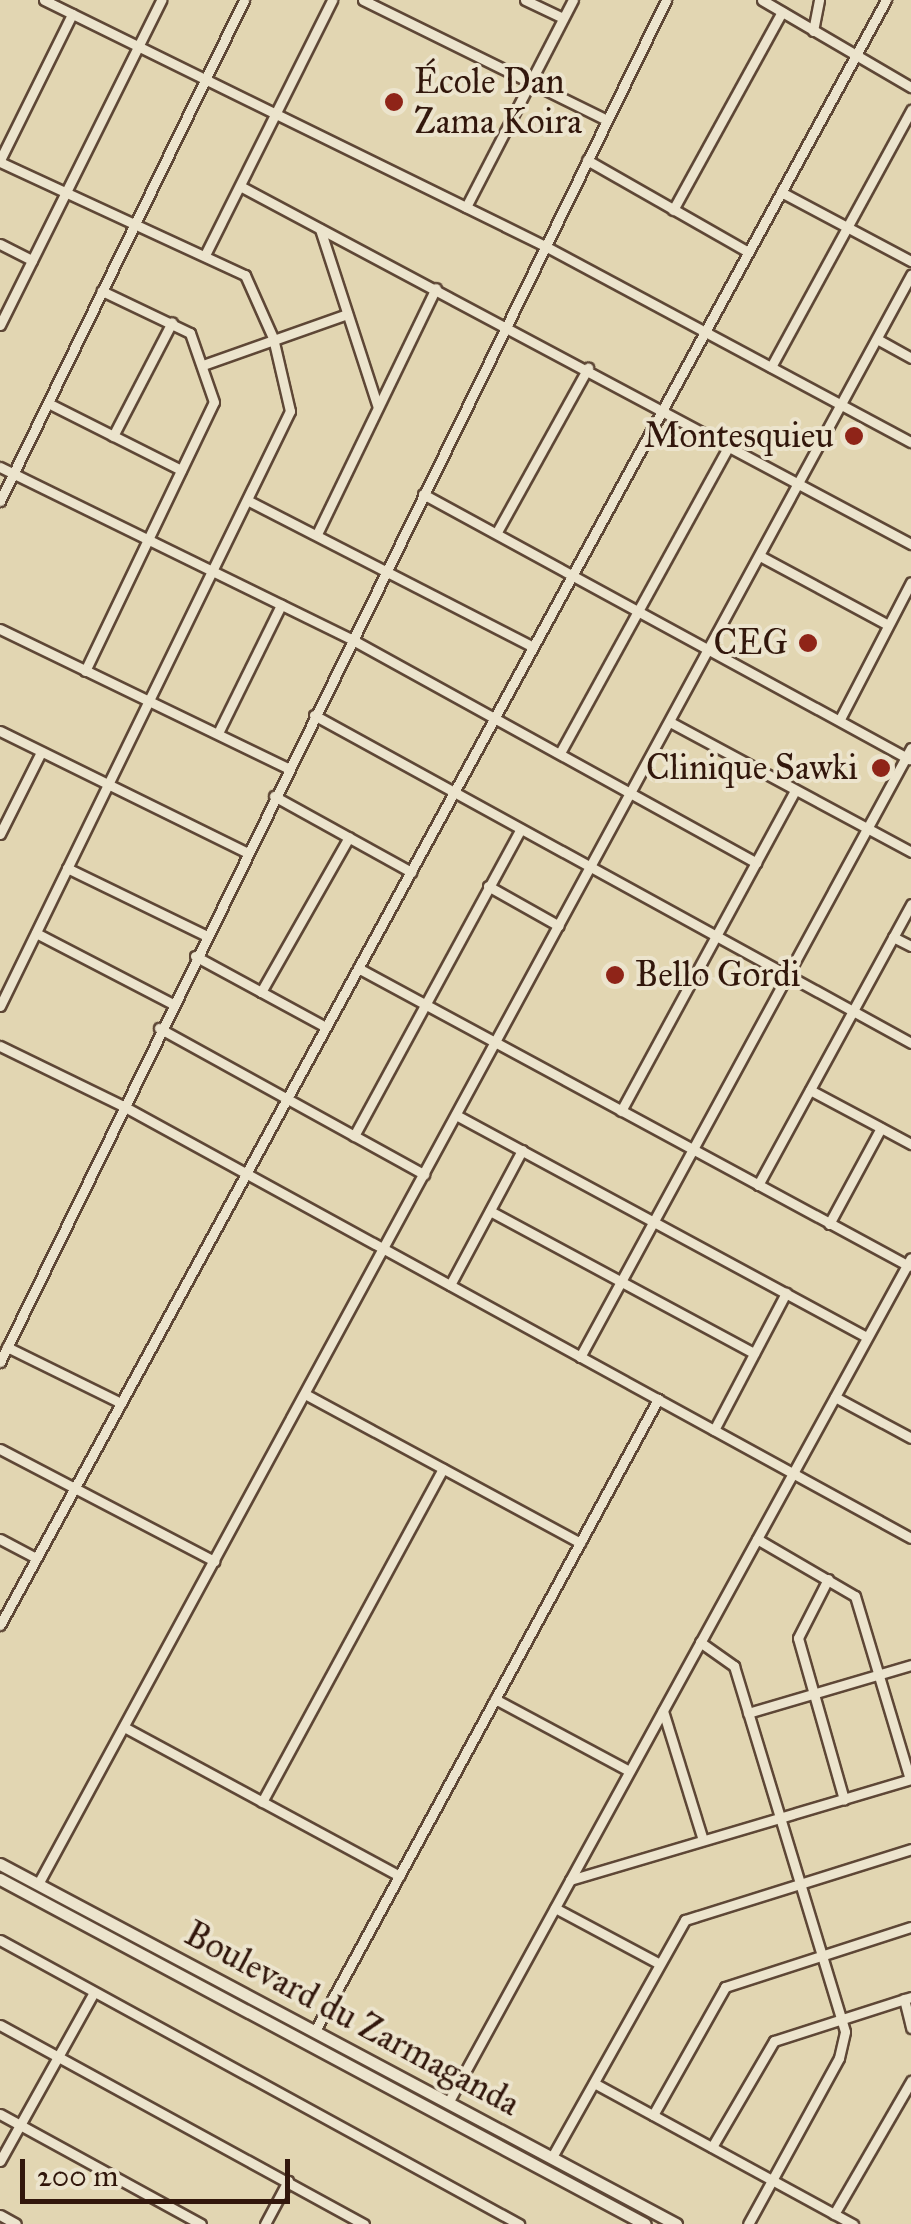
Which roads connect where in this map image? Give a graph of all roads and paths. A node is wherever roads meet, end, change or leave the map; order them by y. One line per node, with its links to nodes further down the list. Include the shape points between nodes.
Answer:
1 (44, 0): 13 (street)
2 (161, 0): 16 (street)
3 (244, 0): 18 (street)
4 (332, 0): 22 (street)
5 (363, 0): 19 (street)
6 (525, 0): 14 (street)
7 (572, 0): 14 (street)
8 (666, 0): 23 (street)
9 (762, 0): 12 (street)
10 (818, 0): 15 (street)
11 (886, 0): 17 (street)
12 (782, 12): 15 (street); 30 (street)
13 (72, 14): 16 (street); 25 (street)
14 (563, 18): 19 (street)
15 (813, 30): 17 (street)
16 (138, 46): 18 (street); 28 (street)
17 (856, 56): 20 (street); 27 (street)
18 (206, 79): 22 (street); 31 (street)
19 (530, 82): 23 (street); 29 (street)
20 (911, 87)
21 (911, 110): 32 (street)
22 (276, 114): 26 (street); 29 (street)
23 (607, 120): 24 (street)
24 (587, 160): 30 (street); 35 (street)
25 (0, 161): 28 (street)
26 (240, 186): 33 (street); 37 (street)
27 (782, 192): 32 (street); 36 (street)
28 (65, 193): 31 (street); 38 (street)
29 (466, 207): 35 (street)
30 (673, 210): 36 (street)
31 (135, 224): 37 (street); 42 (street)
32 (847, 227): 39 (street); 52 (street)
33 (320, 229): 41 (street); 43 (street)
34 (0, 244): 38 (street)
35 (545, 246): 46 (street); 47 (street)
36 (748, 252): 47 (street)
37 (206, 255): 48 (street, via 254,286)
38 (32, 260): 44 (street)
39 (911, 261)
40 (911, 275): 49 (street)
41 (436, 288): 46 (street); 56 (street)
42 (102, 291): 45 (street); 54 (street)
43 (347, 314): 48 (street); 56 (street)
44 (1, 319)
45 (172, 322): 51 (street, via 190,333); 58 (street)
46 (507, 324): 53 (street); 65 (street)
47 (705, 332): 52 (street); 57 (street)
48 (273, 338): 51 (street); 67 (street, via 290,415)
49 (877, 339): 50 (street); 55 (street)
50 (911, 358)
51 (203, 364): 62 (street, via 214,402)
52 (771, 367): 55 (street)
53 (588, 368): 57 (street); 68 (street)
54 (48, 403): 58 (street); 63 (street)
55 (842, 405): 59 (street); 64 (street)
56 (378, 407): 69 (street)
57 (663, 409): 60 (street); 75 (street)
58 (113, 436): 62 (street)
59 (911, 442)
60 (729, 445): 64 (street); 78 (street)
61 (0, 468): 63 (street)
62 (181, 470): 70 (street)
63 (13, 474): 66 (street); 70 (street)
64 (800, 482): 71 (street); 72 (street)
65 (423, 494): 68 (street); 73 (street)
66 (0, 501)
67 (248, 501): 69 (street); 74 (street)
68 (497, 532): 75 (street)
69 (317, 534): 73 (street)
70 (148, 540): 74 (street); 84 (street)
71 (911, 544)
72 (760, 556): 79 (street); 83 (street)
73 (386, 568): 81 (street); 82 (street)
74 (214, 572): 77 (street); 85 (street)
75 (573, 574): 78 (street); 82 (street)
76 (911, 582): 79 (street)
77 (281, 605): 81 (street); 91 (street)
78 (639, 608): 83 (street); 93 (street)
79 (888, 624): 88 (street)
80 (0, 629): 84 (street)
81 (351, 639): 86 (street); 87 (street)
82 (534, 647): 87 (street)
83 (710, 648): 88 (street); 89 (street)
84 (85, 670): 85 (street)
85 (148, 700): 91 (street); 96 (street)
86 (314, 715): 95 (street); 98 (street)
87 (495, 717): 93 (street); 98 (street)
88 (840, 720): 94 (street)
89 (670, 722): 97 (street); 99 (street)
90 (0, 731): 92 (street)
91 (218, 733): 95 (street)
92 (42, 752): 96 (street); 103 (street)
93 (560, 754): 99 (street)
94 (909, 755): 102 (street)
95 (287, 768): 100 (street)
96 (107, 784): 105 (street); 108 (street)
97 (795, 790): 102 (street); 107 (street)
98 (454, 792): 101 (street); 110 (street)
99 (631, 794): 107 (street); 109 (street)
100 (274, 796): 104 (street); 105 (street)
101 (521, 828): 109 (street); 111 (street)
102 (867, 828): 106 (street); 121 (street)
103 (0, 834)
104 (348, 837): 110 (street); 122 (street)
105 (246, 852): 115 (street)
106 (911, 852)
107 (756, 864): 116 (street)
108 (67, 868): 114 (street); 115 (street)
109 (591, 868): 113 (street); 116 (street)
110 (410, 872): 120 (street)
111 (488, 886): 113 (street); 124 (street)
112 (911, 904): 117 (street)
113 (559, 926): 129 (street)
114 (36, 932): 123 (street); 125 (street)
115 (205, 935): 119 (street)
116 (716, 936): 121 (street); 135 (street)
117 (894, 937): 118 (street); 126 (street)
118 (911, 946)
119 (194, 956): 122 (street); 123 (street)
120 (358, 968): 124 (street); 127 (street)
121 (788, 974): 126 (street); 141 (street)
122 (261, 992): 127 (street)
123 (171, 1003): 128 (street)
124 (425, 1004): 129 (street); 138 (street)
125 (0, 1006)
126 (853, 1011): 130 (street); 132 (street)
127 (326, 1026): 133 (street)
128 (159, 1028): 133 (street); 134 (street)
129 (496, 1042): 135 (street); 136 (street)
130 (911, 1042)
131 (0, 1046): 134 (street)
132 (810, 1090): 137 (street); 144 (street)
133 (287, 1098): 138 (street); 142 (street)
134 (121, 1105): 142 (street); 154 (street)
135 (621, 1111): 141 (street)
136 (456, 1115): 140 (street); 143 (street)
137 (881, 1128): 139 (street); 147 (street)
138 (354, 1136): 143 (street)
139 (911, 1144)
140 (522, 1150): 145 (street); 146 (street)
141 (692, 1150): 144 (street); 146 (street)
142 (246, 1174): 148 (street); 161 (street)
143 (424, 1174): 148 (street)
144 (758, 1186): 147 (street)
145 (490, 1210): 150 (street); 151 (street)
146 (653, 1221): 150 (street); 152 (street)
147 (829, 1224): 149 (street)
148 (384, 1249): 151 (street); 158 (street)
149 (910, 1264): 153 (street)
150 (621, 1280): 155 (street); 156 (street)
151 (450, 1286): 156 (street)
152 (786, 1293): 153 (street); 155 (street)
153 (868, 1337): 159 (street)
154 (7, 1348): 157 (street); 161 (street)
155 (754, 1354): 162 (street)
156 (580, 1356): 160 (street)
157 (0, 1362)
158 (305, 1394): 165 (street); 173 (street)
159 (835, 1397): 163 (street); 166 (street)
160 (658, 1399): 162 (street); 171 (street)
161 (120, 1403): 167 (street)
162 (714, 1430): 166 (street)
163 (911, 1438)
164 (0, 1449): 167 (street)
165 (443, 1469): 171 (street); 187 (street)
166 (793, 1473): 168 (street); 170 (street)
167 (74, 1488): 172 (street); 173 (street)
168 (911, 1538)
169 (0, 1539): 172 (street)
170 (757, 1539): 174 (street); 176 (street)
171 (580, 1543): 180 (street)
172 (36, 1558): 175 (street)
173 (214, 1561): 183 (street)
174 (828, 1579): 178 (street, via 858,1603); 179 (street, via 798,1638)
175 (0, 1624)
176 (700, 1642): 181 (street); 182 (street, via 734,1666)
177 (911, 1665): 178 (street)
178 (878, 1675): 179 (street); 185 (street)
179 (813, 1694): 182 (street); 186 (street)
180 (495, 1698): 184 (street); 192 (street)
181 (662, 1711): 184 (street); 189 (street)
182 (748, 1713): 188 (street)
183 (124, 1727): 187 (street); 196 (street)
184 (630, 1771): 194 (street)
185 (911, 1779): 186 (street)
186 (844, 1800): 188 (street)
187 (262, 1802): 192 (street)
188 (780, 1817): 189 (street); 195 (street)
189 (703, 1840): 194 (street)
190 (911, 1849): 195 (street)
191 (0, 1864): 196 (main road, Boulevard du Zarmaganda)
192 (399, 1876): 207 (street)
193 (0, 1879): 227 (main road, Boulevard du Zarmaganda)
194 (570, 1880): 197 (street)
195 (798, 1882): 200 (street); 201 (street, via 685,1920)
196 (38, 1884): 207 (main road, Boulevard du Zarmaganda)
197 (555, 1908): 201 (street); 211 (street)
198 (911, 1927): 200 (street)
199 (0, 1940): 202 (street)
200 (819, 1954): 204 (street); 213 (street, via 725,1986)
201 (658, 1963): 210 (street)
202 (94, 1992): 208 (street); 226 (street)
203 (908, 1998): 204 (street); 206 (street)
204 (841, 2018): 215 (street, via 774,2041); 219 (street, via 844,2045)
205 (0, 2025): 208 (street)
206 (911, 2028)
207 (316, 2029): 211 (main road, Boulevard du Zarmaganda)
208 (58, 2058): 214 (street); 218 (street)
209 (911, 2080): 220 (street)
210 (594, 2083): 213 (street); 216 (street)
211 (449, 2101): 216 (main road, Boulevard du Zarmaganda)
212 (0, 2114): 214 (street)
213 (653, 2115): 215 (street)
214 (21, 2125): 217 (street); 223 (street)
215 (712, 2148): 219 (street)
216 (552, 2157): 228 (main road, Boulevard du Zarmaganda)
217 (0, 2160)
218 (288, 2181): 224 (street); 225 (street)
219 (773, 2181): 220 (street); 229 (street)
220 (834, 2214): 230 (street)
221 (0, 2215): 222 (street)
222 (16, 2224)
223 (201, 2224)
224 (265, 2224)
225 (364, 2224)
226 (519, 2224)
227 (644, 2224)
228 (676, 2224)
229 (748, 2224)
230 (853, 2224)

